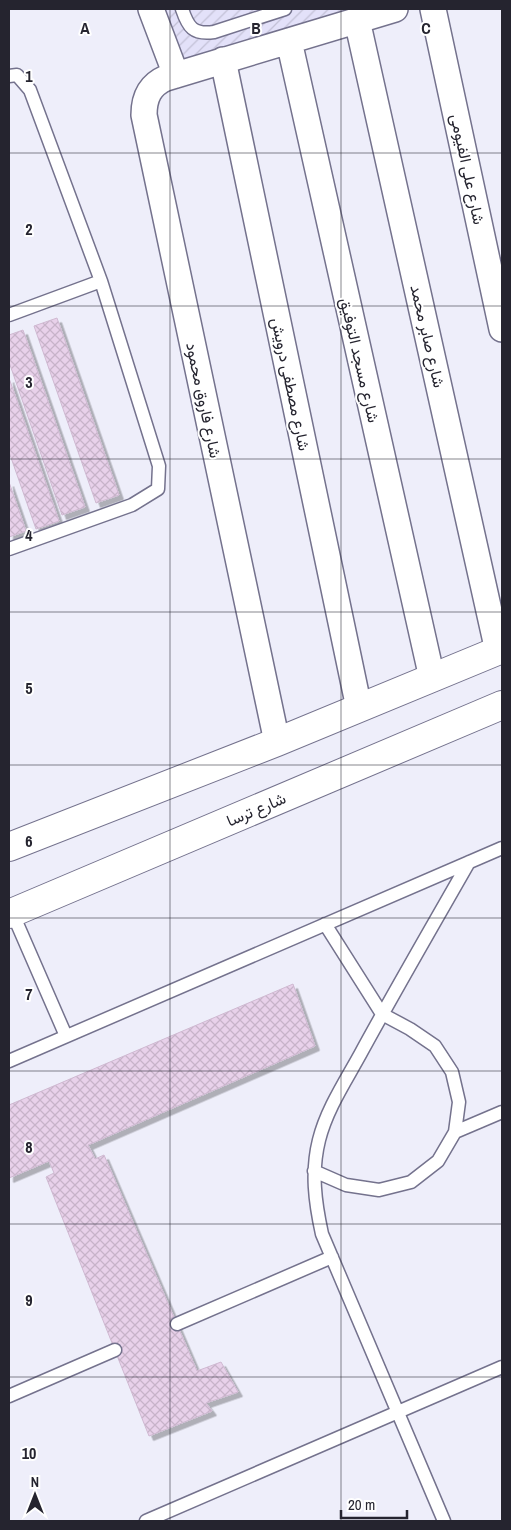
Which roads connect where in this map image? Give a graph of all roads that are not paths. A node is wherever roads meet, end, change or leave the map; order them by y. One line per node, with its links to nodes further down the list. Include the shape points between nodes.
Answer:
1 (151, 9): 9 (street)
2 (182, 9): 3 (lane, via 191,28 202,34)
3 (285, 9)
4 (395, 9): 6 (street, شارع فاروق محمود)
5 (433, 9): 13 (street, شارع على الفيومى)
6 (357, 20): 7 (street, شارع فاروق محمود); 15 (street, شارع صابر محمد)
7 (289, 41): 8 (street, شارع فاروق محمود); 16 (street, شارع مسجد التوفيق)
8 (223, 60): 9 (street, شارع فاروق محمود); 18 (street, شارع مصطفى درويش)
9 (176, 75): 19 (street, شارع فاروق محمود, via 158,81 151,88 144,105 144,115)
10 (9, 76): 11 (lane, via 17,75 30,90)
11 (101, 281): 12 (lane); 14 (lane, via 159,466 158,489 132,505)
12 (9, 315)
13 (502, 329)
14 (9, 549)
15 (500, 650): 16 (main road)
16 (432, 678): 18 (main road)
17 (502, 704): 23 (main road, شارع ترسا)
18 (359, 708): 19 (main road)
19 (277, 742): 20 (main road)
20 (9, 847)
21 (502, 848): 22 (lane)
22 (470, 862): 24 (lane); 25 (lane)
23 (10, 913): 26 (lane)
24 (325, 924): 25 (lane); 26 (lane)
25 (382, 1014): 29 (lane, via 435,1046 452,1072 459,1102); 30 (lane, via 330,1110 319,1140)
26 (66, 1036): 27 (lane)
27 (9, 1060)
28 (502, 1112): 29 (lane)
29 (455, 1132): 30 (lane, via 438,1161 411,1182 379,1190 346,1185)
30 (314, 1170): 31 (lane, via 315,1203 322,1234)
31 (332, 1257): 32 (lane); 36 (lane)
32 (177, 1324)
33 (115, 1350): 35 (lane)
34 (502, 1367): 36 (lane)
35 (9, 1396)
36 (397, 1412): 37 (lane); 38 (lane)
37 (146, 1521)
38 (444, 1521)

